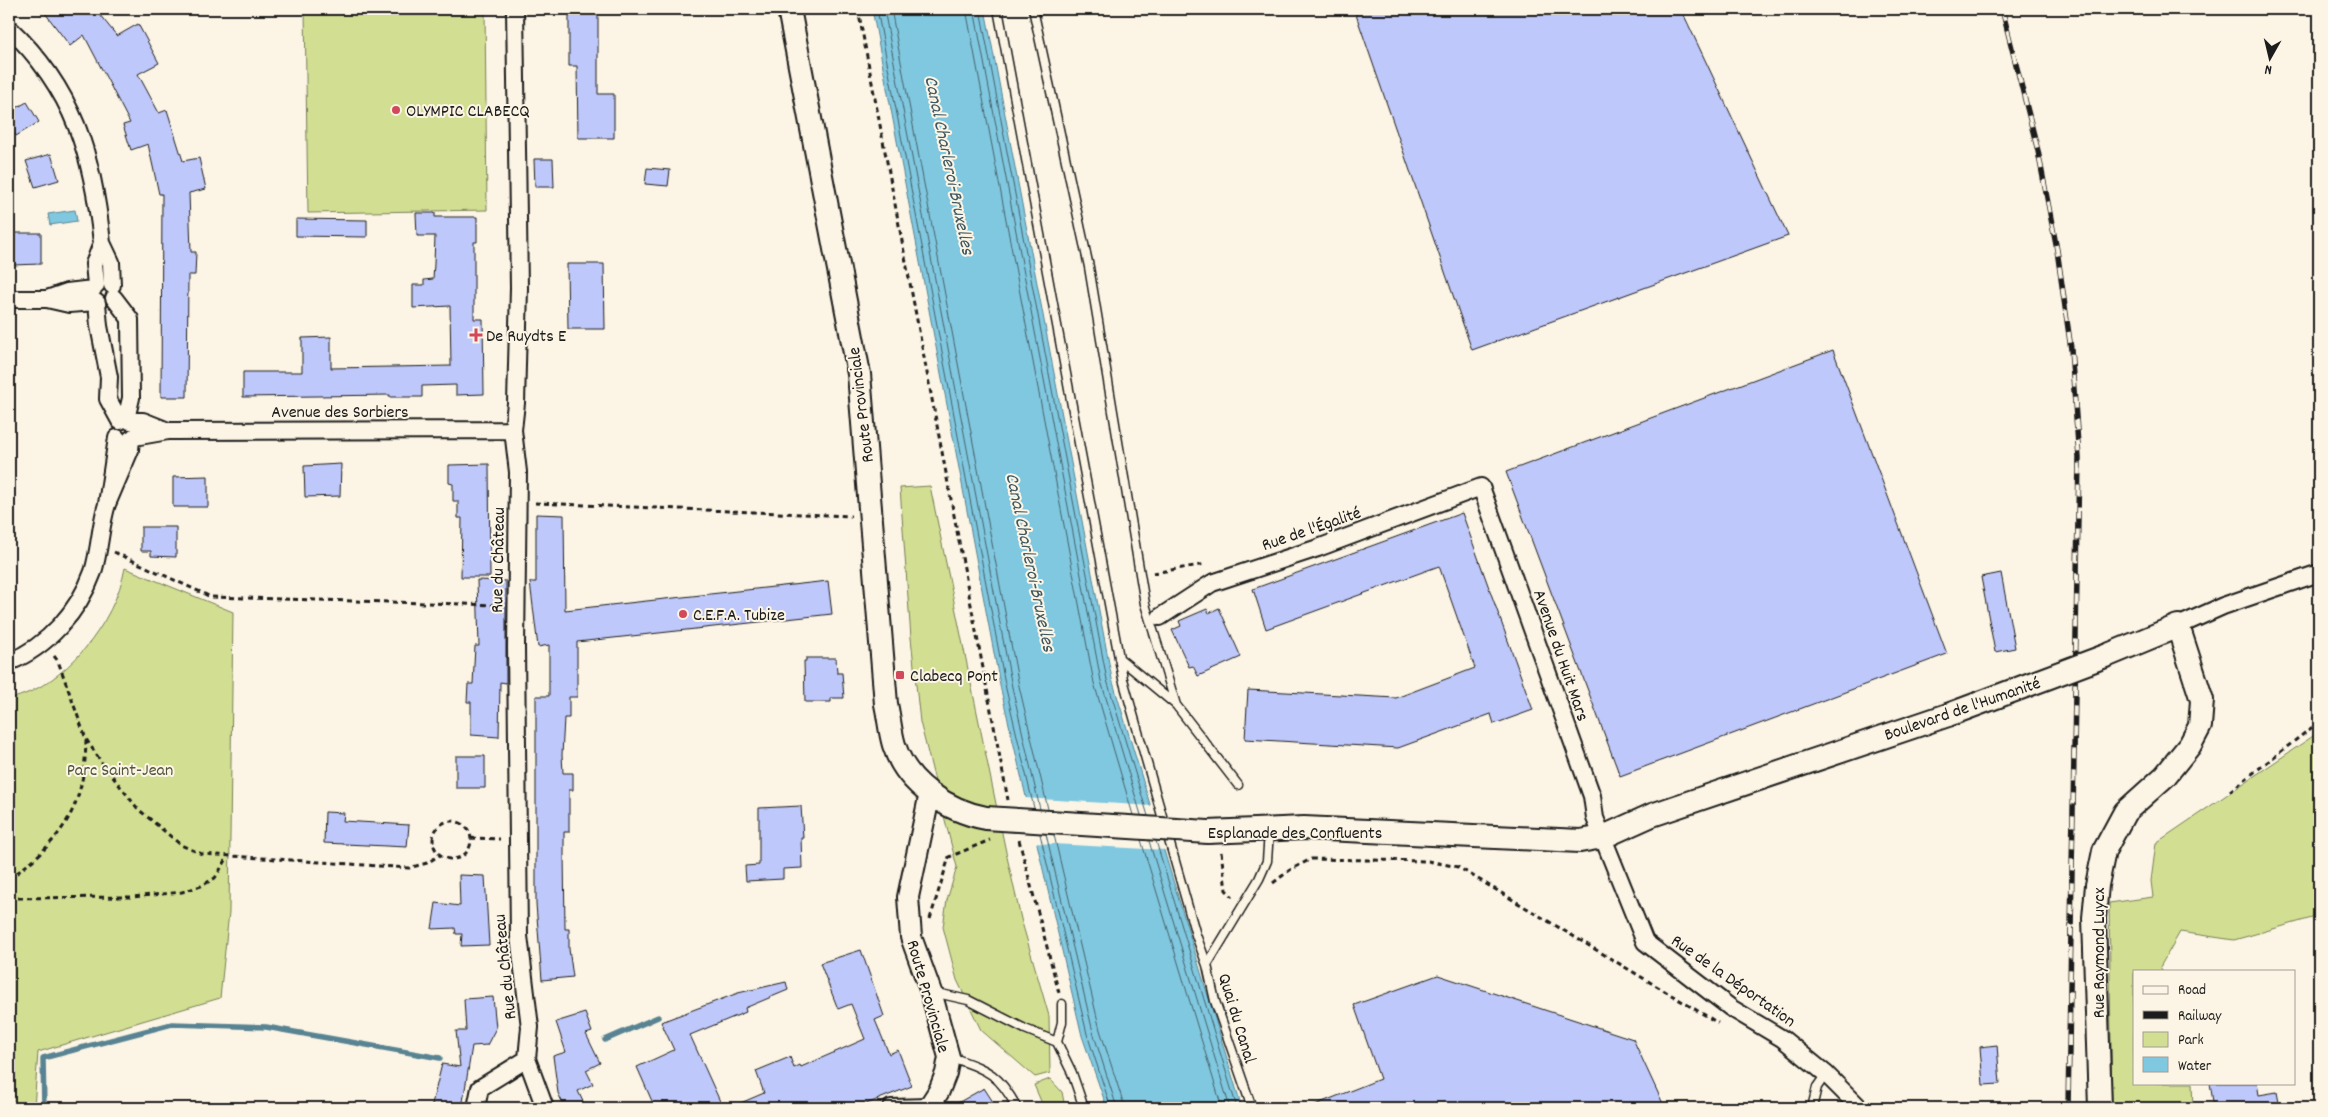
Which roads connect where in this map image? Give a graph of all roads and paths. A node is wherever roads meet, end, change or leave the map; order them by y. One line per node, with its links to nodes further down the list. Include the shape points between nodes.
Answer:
1 (515, 9): 10 (street, Rue du Château, via 519,288)
2 (789, 9): 13 (main road, Route Provinciale, via 858,374)
3 (858, 9): 30 (path)
4 (998, 9): 22 (lane)
5 (1033, 9): 17 (lane, via 1089,267)
6 (9, 28): 7 (street, via 31,48 60,91 85,143 102,242 111,262)
7 (101, 294): 8 (street, via 67,292 47,299); 9 (street, via 99,326 108,370 108,400); 9 (street, via 130,319 132,398)
8 (9, 299)
9 (126, 429): 10 (street, Avenue des Sorbiers); 14 (street)
10 (513, 430): 12 (street, Rue du Château)
11 (1481, 487): 19 (street, Rue de l'Égalité, via 1318,548 1212,583); 34 (street, Avenue du Huit Mars, via 1592,796 1594,818)
12 (519, 502): 13 (path); 18 (street, Rue du Château)
13 (872, 517): 29 (main road, Route Provinciale, via 886,704 894,746 910,775)
14 (98, 545): 18 (path, via 211,597); 21 (street, via 93,571 78,599 66,620)
15 (1214, 563): 17 (path)
16 (2319, 573): 20 (street, Boulevard de l'Humanité, via 2224,606)
17 (1140, 576): 24 (lane, via 1145,604)
18 (516, 606): 36 (street, Rue du Château)
19 (1160, 617)
20 (2178, 626): 34 (main road, Boulevard de l'Humanité, bridge, via 1948,715 1652,814); 62 (main road, Rue Raymond Luycx, via 2202,700 2200,726 2190,745 2165,776 2126,812 2104,851 2097,885 2094,918)
21 (44, 642): 23 (street); 26 (path, via 58,661)
22 (1119, 658): 24 (lane); 45 (lane, via 1152,783)
23 (9, 662)
24 (1176, 705): 27 (lane)
25 (2319, 722): 28 (path)
26 (86, 739): 39 (path, via 138,809 181,845 202,854); 40 (path, via 86,767 78,802 65,826 45,849)
27 (1238, 785)
28 (2230, 791)
29 (930, 792): 31 (main road, Route Provinciale, via 942,802); 44 (street, Route Provinciale, via 908,897)
30 (1009, 802)
31 (992, 827): 37 (main road, Esplanade des Confluents, bridge); 44 (path, via 949,857 928,924 930,935)
32 (1269, 830): 34 (main road, Esplanade des Confluents, via 1304,828 1580,840); 37 (main road, Esplanade des Confluents); 43 (lane, Quai du Canal, via 1266,861)
33 (1016, 831): 47 (path)
34 (1603, 837): 52 (street, Rue de la Déportation, via 1645,942 1731,1008 1783,1039)
35 (471, 838): 36 (path); 38 (path, via 470,847 457,859 448,859); 38 (path, via 468,830 456,822 440,826 434,840)
36 (517, 839): 51 (street, Rue du Château, via 519,936 530,1027)
37 (1214, 840): 43 (path, via 1226,890)
38 (440, 854): 39 (path, via 427,863 409,868)
39 (228, 856): 42 (path, via 215,878 182,892)
40 (9, 879)
41 (1270, 886): 48 (path, via 1311,859 1428,862 1458,867)
42 (9, 898)
43 (1244, 905): 45 (lane, Quai du Canal)
44 (911, 937): 46 (street, Route Provinciale)
45 (1207, 965): 59 (lane, Quai du Canal, via 1215,1001)
46 (931, 992): 49 (lane, via 968,1000); 50 (street, Route Provinciale)
47 (1062, 1004): 49 (lane)
48 (1719, 1023)
49 (1057, 1042): 58 (lane)
50 (948, 1057): 56 (street, Route Provinciale, via 946,1074); 57 (lane, via 988,1070 1009,1092)
51 (528, 1059): 53 (street, via 480,1088); 54 (street, Rue du Château)
52 (1826, 1074): 60 (lane, via 1817,1087); 61 (street, Rue de la Déportation)
53 (476, 1108)
54 (544, 1108)
55 (891, 1108): 56 (street)
56 (928, 1108)
57 (1017, 1108)
58 (1084, 1108)
59 (1252, 1108)
60 (1812, 1108)
61 (1860, 1108)
62 (2100, 1108)

